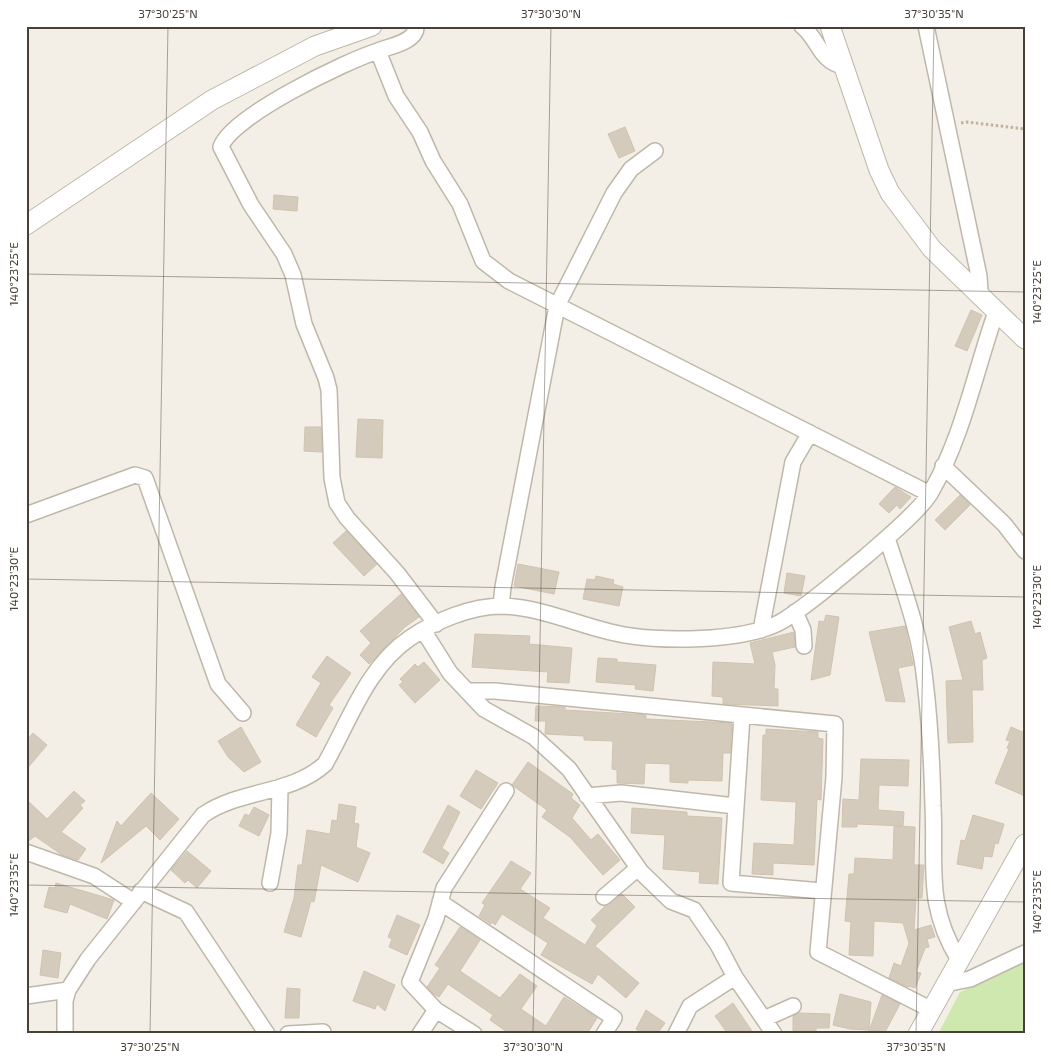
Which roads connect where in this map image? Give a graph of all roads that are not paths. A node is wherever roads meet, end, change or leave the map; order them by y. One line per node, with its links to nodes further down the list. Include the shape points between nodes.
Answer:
1 (372, 26): 9 (street, via 315,46 212,100)
2 (416, 26): 6 (street, via 416,34 411,38)
3 (802, 26): 7 (street, via 833,64)
4 (830, 26): 7 (street)
5 (926, 26): 10 (street, via 949,126)
6 (378, 51): 11 (street, via 396,96 460,204 484,260 508,281); 22 (street, via 332,69 277,101 225,136 221,147 293,275 304,324 329,390 332,478 338,503 347,518 397,572)
7 (843, 66): 10 (street, via 890,193 932,249)
8 (655, 151): 11 (street, via 631,169 614,193)
9 (26, 225)
10 (980, 292): 12 (street)
11 (557, 306): 14 (street); 20 (street)
12 (996, 312): 13 (street); 15 (street, via 967,409)
13 (1025, 338)
14 (810, 433): 16 (street); 23 (street, via 793,462)
15 (943, 466): 16 (street); 19 (street, via 1004,524)
16 (930, 494): 18 (street)
17 (26, 515): 26 (street, via 135,475 145,478 218,684)
18 (887, 538): 21 (street); 41 (street, via 918,633 925,680 934,806 934,896 942,928)
19 (1025, 551)
20 (501, 606): 22 (street, via 472,611); 23 (street, via 537,611 617,634 649,637 674,639)
21 (795, 612): 23 (street); 24 (street)
22 (430, 627): 25 (street, via 450,673); 28 (street, via 392,653 368,683 325,764 304,780)
23 (761, 630)
24 (804, 646)
25 (467, 691): 27 (street, via 495,691); 30 (street, via 484,708 534,737 569,769)
26 (243, 713)
27 (742, 716): 31 (street); 36 (street, via 835,724 834,777)
28 (280, 787): 35 (street, via 279,833); 37 (street, via 217,805 203,815)
29 (506, 791): 39 (street, via 444,888)
30 (587, 796): 31 (street, via 621,793); 34 (street)
31 (735, 806): 36 (street, via 730,883)
32 (1025, 844): 41 (street)
33 (26, 852): 37 (street, via 94,876)
34 (638, 868): 38 (street); 42 (street, via 671,901 694,910)
35 (270, 883)
36 (822, 891): 48 (street, via 818,952)
37 (138, 896): 44 (street); 52 (street, via 186,912)
38 (604, 897)
39 (440, 902): 47 (street, via 410,982); 56 (street, via 614,1018)
40 (1025, 953): 43 (street, via 970,979)
41 (959, 960): 43 (street)
42 (735, 978): 49 (street); 57 (street, via 690,1006)
43 (945, 984): 48 (street)
44 (68, 990): 45 (street); 51 (street, via 63,1011)
45 (26, 996)
46 (793, 1006): 49 (street)
47 (436, 1010): 54 (street); 55 (street)
48 (930, 1010): 59 (street)
49 (764, 1019): 58 (street)
50 (323, 1032): 53 (street)
51 (65, 1034)
52 (267, 1034)
53 (288, 1034)
54 (420, 1034)
55 (474, 1034)
56 (604, 1034)
57 (676, 1034)
58 (774, 1034)
59 (918, 1034)

